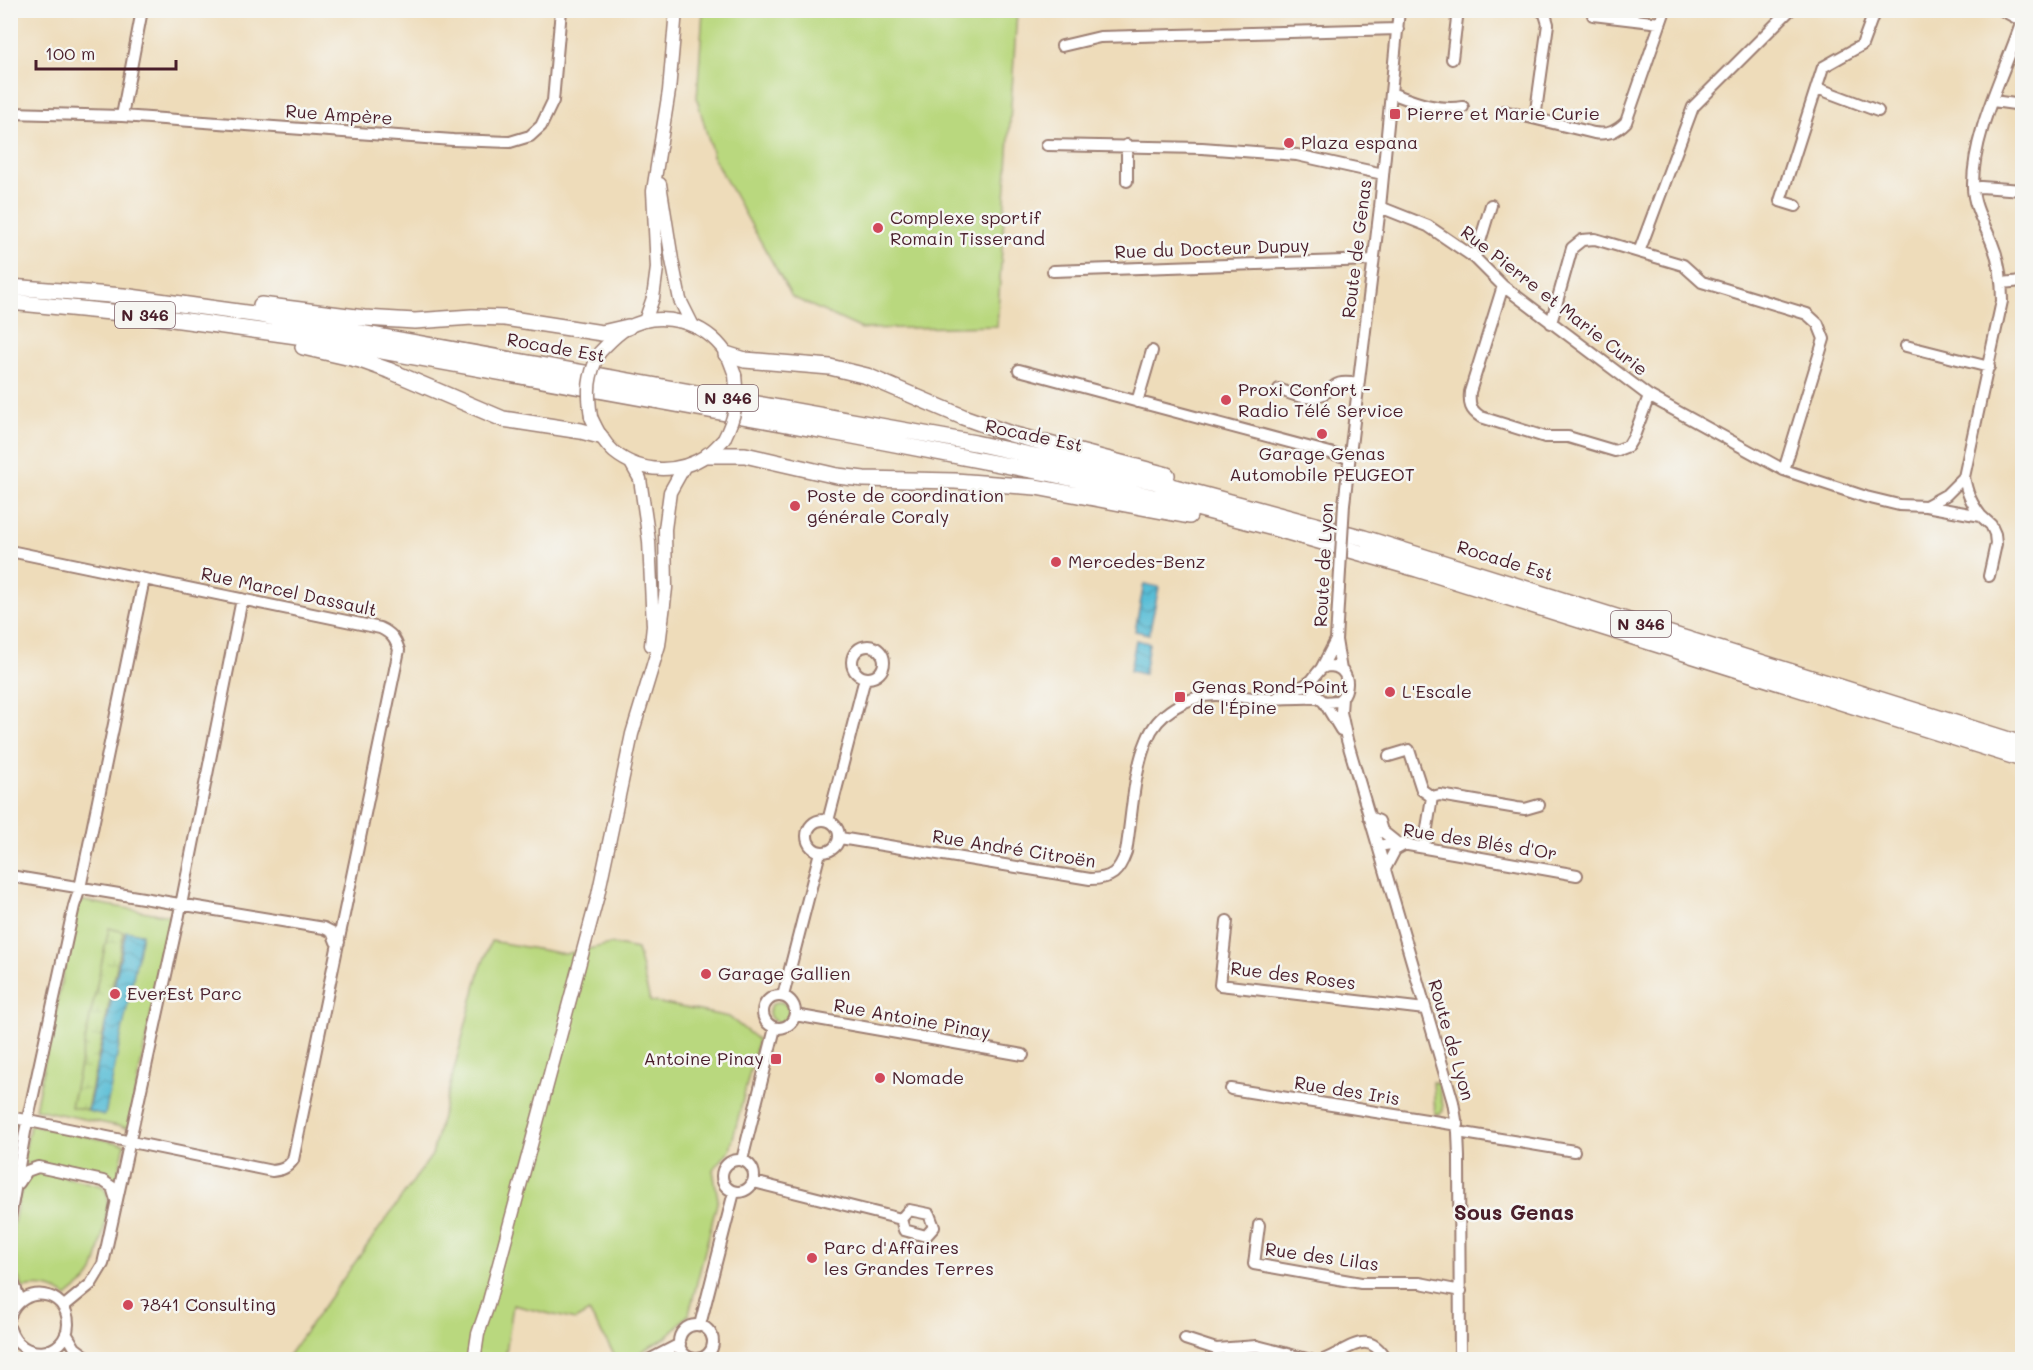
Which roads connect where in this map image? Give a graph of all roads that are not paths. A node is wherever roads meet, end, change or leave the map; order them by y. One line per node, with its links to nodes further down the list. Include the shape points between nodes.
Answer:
1 (142, 10): 25 (street)
2 (561, 10): 25 (street, Rue Ampère, via 553,102 542,126 530,136 510,142)
3 (676, 10): 29 (main road)
4 (1399, 10): 14 (street, Route de Genas)
5 (1458, 10): 16 (street)
6 (1540, 10): 26 (street, via 1548,24)
7 (1594, 10): 13 (street, via 1593,15)
8 (1665, 10): 13 (street)
9 (1790, 10): 37 (street, via 1693,107)
10 (1875, 10): 17 (street, via 1862,45 1823,67)
11 (2001, 10): 12 (street)
12 (2022, 21): 19 (street)
13 (1660, 23): 26 (street, via 1626,122 1617,130 1594,133)
14 (1398, 29): 15 (street, via 1100,37); 18 (street, Route de Genas)
15 (1062, 46)
16 (1452, 59)
17 (1816, 88): 23 (street); 35 (street, via 1780,201)
18 (1391, 93): 21 (street, via 1426,106); 30 (street, Route de Genas)
19 (1993, 100): 20 (street); 32 (street, via 1979,138)
20 (2022, 105)
21 (1463, 107)
22 (1504, 111): 26 (street)
23 (1878, 111)
24 (10, 113): 25 (street, Rue Ampère)
25 (122, 116)
26 (1535, 118)
27 (1047, 145): 28 (street)
28 (1127, 145): 30 (street, via 1297,155); 31 (street)
29 (660, 150): 47 (main road, via 653,191 657,268); 49 (main road, via 660,190 672,260 680,300)
30 (1383, 174): 36 (street, Route de Genas)
31 (1127, 181)
32 (1973, 188): 33 (street); 42 (street)
33 (2022, 190)
34 (1491, 205): 38 (street)
35 (1796, 206)
36 (1380, 207): 38 (street, Rue Pierre et Marie Curie, via 1428,226); 39 (street, Route de Genas)
37 (1639, 252): 48 (street, via 1595,239 1582,240 1572,248); 67 (street, via 1683,265 1702,282 1807,314 1818,324 1824,339)
38 (1475, 258): 44 (street, Rue Pierre et Marie Curie)
39 (1372, 260): 40 (street, Rue du Docteur Dupuy); 57 (street, Route de Genas)
40 (1053, 271)
41 (2022, 281): 42 (street)
42 (2002, 283): 55 (street)
43 (10, 286): 46 (highway, Rocade Est / N 346)
44 (1503, 286): 48 (street, Rue Pierre et Marie Curie); 59 (street, via 1470,392 1469,405 1475,413 1545,437 1568,436 1615,451 1628,446)
45 (10, 302): 50 (highway, Rocade Est / N 346)
46 (195, 305): 51 (highway, via 214,300 415,321 505,318 602,333); 70 (highway, Rocade Est / N 346, via 975,443)
47 (645, 321): 49 (main road, via 669,319); 51 (main road)
48 (1551, 323): 59 (street, Rue Pierre et Marie Curie)
49 (692, 324): 54 (main road, via 711,336)
50 (235, 327): 62 (highway, via 247,336 360,360 503,419); 72 (highway, Rocade Est / N 346, via 980,459)
51 (628, 327): 62 (main road, bridge, via 599,353 590,373 587,395)
52 (1906, 346): 55 (street)
53 (1152, 351): 60 (street)
54 (726, 354): 63 (main road, bridge, via 735,375 738,397 734,419 724,439); 70 (highway, via 745,360 830,367 867,376 1003,431 1251,498)
55 (1989, 367): 68 (street)
56 (1019, 370): 60 (street)
57 (1358, 384): 58 (street, via 1342,381 1316,397 1298,397); 61 (street, Route de Genas)
58 (1279, 390)
59 (1649, 396): 67 (street, Rue Pierre et Marie Curie)
60 (1137, 402): 64 (street)
61 (1353, 420): 64 (street, Route de Lyon)
62 (600, 436): 65 (main road)
63 (708, 455): 66 (main road); 72 (highway, via 745,455 864,479 1036,487 1262,533)
64 (1349, 458): 77 (street, Route de Lyon, bridge)
65 (631, 463): 66 (main road, via 657,470); 81 (main road, via 640,479 652,577)
66 (684, 467): 81 (main road, via 670,492 665,529 666,588 658,645)
67 (1784, 470): 69 (street, Rue Pierre et Marie Curie, via 1899,506)
68 (1965, 477): 69 (street, via 1946,495); 71 (street, via 1967,492)
69 (1926, 506): 71 (street, Rue Pierre et Marie Curie)
70 (1258, 508): 87 (highway, Rocade Est / N 346, via 1376,541)
71 (1981, 516): 74 (street, via 1995,534)
72 (1277, 529): 89 (highway, Rocade Est / N 346, via 1417,569)
73 (10, 551): 75 (street, Rue Marcel Dassault)
74 (1989, 576)
75 (144, 579): 76 (street, Rue Marcel Dassault); 102 (street)
76 (242, 599): 103 (street); 105 (street, Rue Marcel Dassault, via 380,628 389,632 399,650)
77 (1336, 640): 78 (street, Route de Lyon); 79 (street, Route de Lyon)
78 (1321, 669): 79 (street, via 1330,666); 82 (street)
79 (1341, 670): 83 (street, via 1348,684)
80 (864, 678): 93 (street)
81 (647, 680): 130 (main road, via 597,895)
82 (1312, 680): 84 (street, Rue André Citroën); 85 (street, via 1312,690)
83 (1342, 698): 85 (street, via 1334,702); 86 (street, Route de Lyon)
84 (1273, 699): 85 (street, Rue André Citroën); 94 (street, Rue André Citroën, via 1215,695 1199,698 1181,704 1157,723 1140,758 1121,867 1102,879)
85 (1321, 700): 86 (street, Route de Lyon)
86 (1347, 740): 92 (street, Route de Lyon)
87 (2022, 744)
88 (1389, 756): 90 (street, via 1409,750 1422,790)
89 (2022, 759)
90 (1432, 796): 91 (street, via 1525,809); 97 (street)
91 (1539, 805)
92 (1369, 817): 95 (street, via 1379,821 1382,831); 96 (street, Route de Lyon)
93 (828, 821): 94 (street, via 838,829); 98 (street, via 815,822 807,832 809,844)
94 (840, 838): 98 (street, via 835,848)
95 (1401, 844): 96 (street, Rue des Blés d'Or); 97 (street, Rue des Blés d'Or); 99 (street)
96 (1378, 846): 99 (street, Route de Lyon)
97 (1424, 847): 100 (street, Rue des Blés d'Or)
98 (820, 852): 106 (street)
99 (1385, 869): 107 (street, Route de Lyon)
100 (1577, 875)
101 (10, 876): 102 (street)
102 (80, 888): 103 (street); 113 (street)
103 (181, 904): 105 (street, via 324,928); 115 (street)
104 (1227, 921): 107 (street, Rue des Roses, via 1220,985)
105 (339, 942): 115 (street, Rue Marcel Dassault, via 288,1166 272,1171)
106 (783, 996): 108 (street, via 792,1002); 109 (street, via 769,999 762,1011 765,1021)
107 (1425, 1009): 114 (street, Route de Lyon)
108 (795, 1015): 109 (street, via 788,1026); 110 (street, Rue Antoine Pinay)
109 (775, 1029): 117 (street)
110 (1023, 1055)
111 (1231, 1089): 114 (street, Rue des Iris)
112 (10, 1118): 113 (street, Rue Marcel Dassault)
113 (29, 1121): 115 (street, Rue Marcel Dassault); 119 (street)
114 (1458, 1129): 116 (street, Rue des Iris); 126 (street, Route de Lyon)
115 (128, 1141): 121 (street)
116 (1574, 1151)
117 (742, 1160): 118 (street, via 754,1171); 120 (street, via 731,1161 722,1174 723,1184)
118 (754, 1182): 120 (street, via 747,1190); 123 (street)
119 (16, 1187): 121 (street, via 27,1171 38,1167 103,1181 112,1188); 122 (street)
120 (734, 1192): 131 (street)
121 (116, 1200): 128 (street, via 97,1277)
122 (10, 1218)
123 (901, 1219)
124 (1259, 1225): 126 (street, Rue des Lilas, via 1254,1264 1361,1283 1420,1283)
125 (10, 1274): 127 (street)
126 (1461, 1292): 148 (street, Route de Lyon)
127 (20, 1300): 128 (street, via 45,1294); 129 (street)
128 (63, 1307): 133 (street, via 68,1319)
129 (10, 1316)
130 (484, 1317): 142 (main road); 143 (main road)
131 (700, 1325): 135 (street, via 685,1329); 139 (street, via 710,1331 712,1347 705,1356)
132 (10, 1329): 136 (street)
133 (66, 1333): 137 (street); 141 (street, via 75,1348)
134 (1185, 1339): 138 (street)
135 (680, 1344): 139 (street); 144 (street)
136 (16, 1345): 137 (street, via 37,1352)
137 (49, 1350): 140 (street)
138 (1215, 1354): 145 (street, via 1257,1346)
139 (687, 1358)
140 (71, 1359)
141 (91, 1359)
142 (474, 1359)
143 (481, 1359)
144 (652, 1359)
145 (1311, 1359)
146 (1323, 1359): 147 (street, via 1366,1342 1380,1348)
147 (1386, 1359)
148 (1460, 1359)

